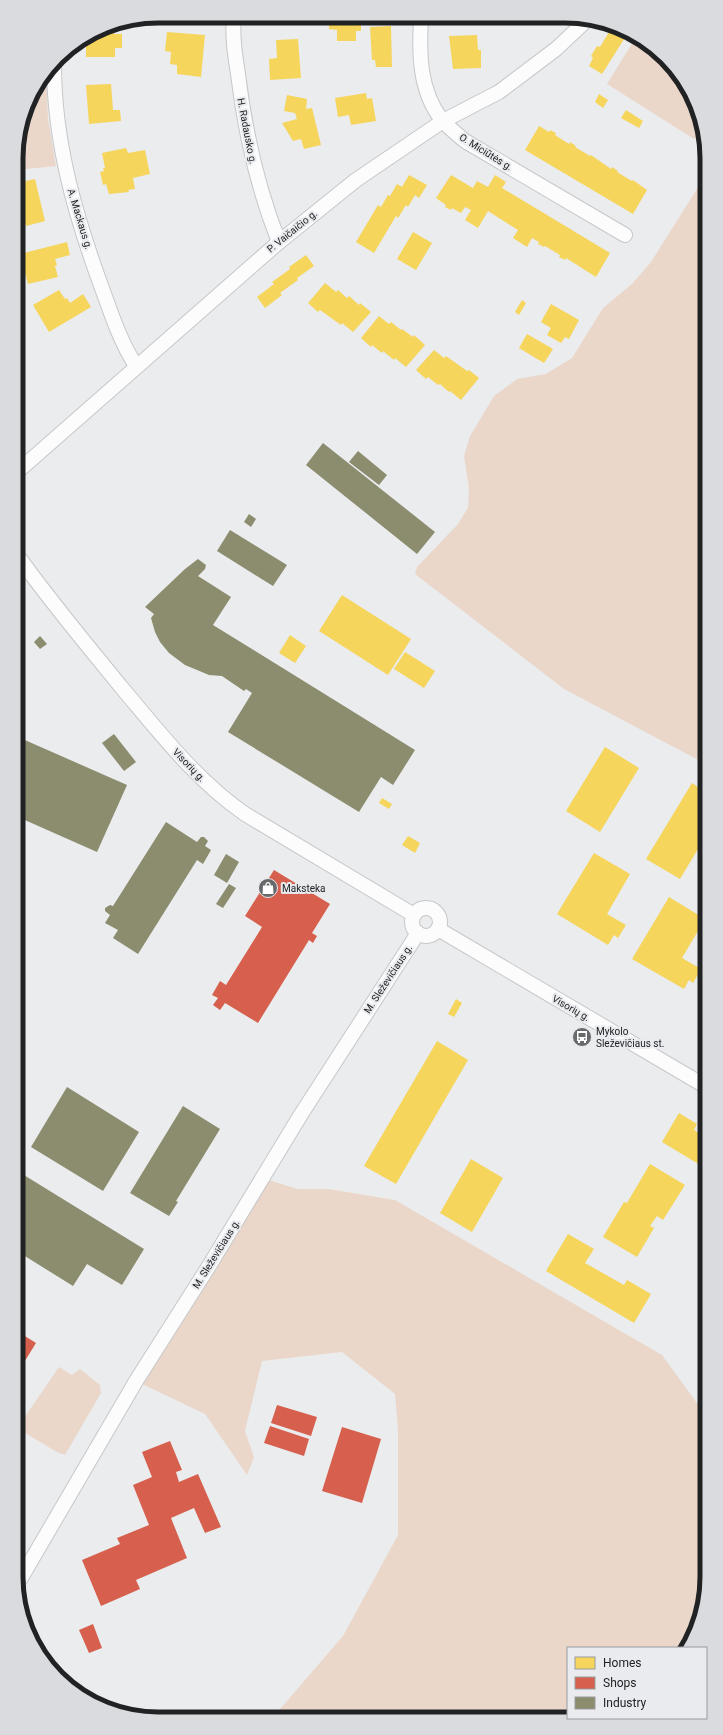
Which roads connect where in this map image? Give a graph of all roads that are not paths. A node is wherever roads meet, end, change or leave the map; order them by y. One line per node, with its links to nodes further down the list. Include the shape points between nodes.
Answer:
1 (233, 23): 7 (street, H. Radausko g., via 232,31 250,154 264,205)
2 (421, 23): 5 (street, O. Miciūtės g., via 422,77 430,102)
3 (583, 24): 5 (street, P. Vaičaičio g., via 518,79 499,92)
4 (54, 73): 8 (street, A. Mackaus g., via 54,94 62,154 76,211 115,323)
5 (443, 121): 6 (street, O. Miciūtės g., via 465,141); 7 (street, P. Vaičaičio g., via 356,180)
6 (625, 235)
7 (279, 242): 8 (street, P. Vaičaičio g.)
8 (136, 366): 9 (street, P. Vaičaičio g.)
9 (23, 467)
10 (23, 562): 11 (street, Visorių g., via 170,745 206,783 245,814)
11 (414, 915): 12 (street, via 420,909 433,910 440,921); 13 (street, via 412,925)
12 (438, 929): 13 (street, via 427,936); 14 (street, Visorių g.)
13 (418, 933): 15 (street, M. Sleževičiaus g., via 300,1116 136,1381)
14 (700, 1083)
15 (23, 1575)

